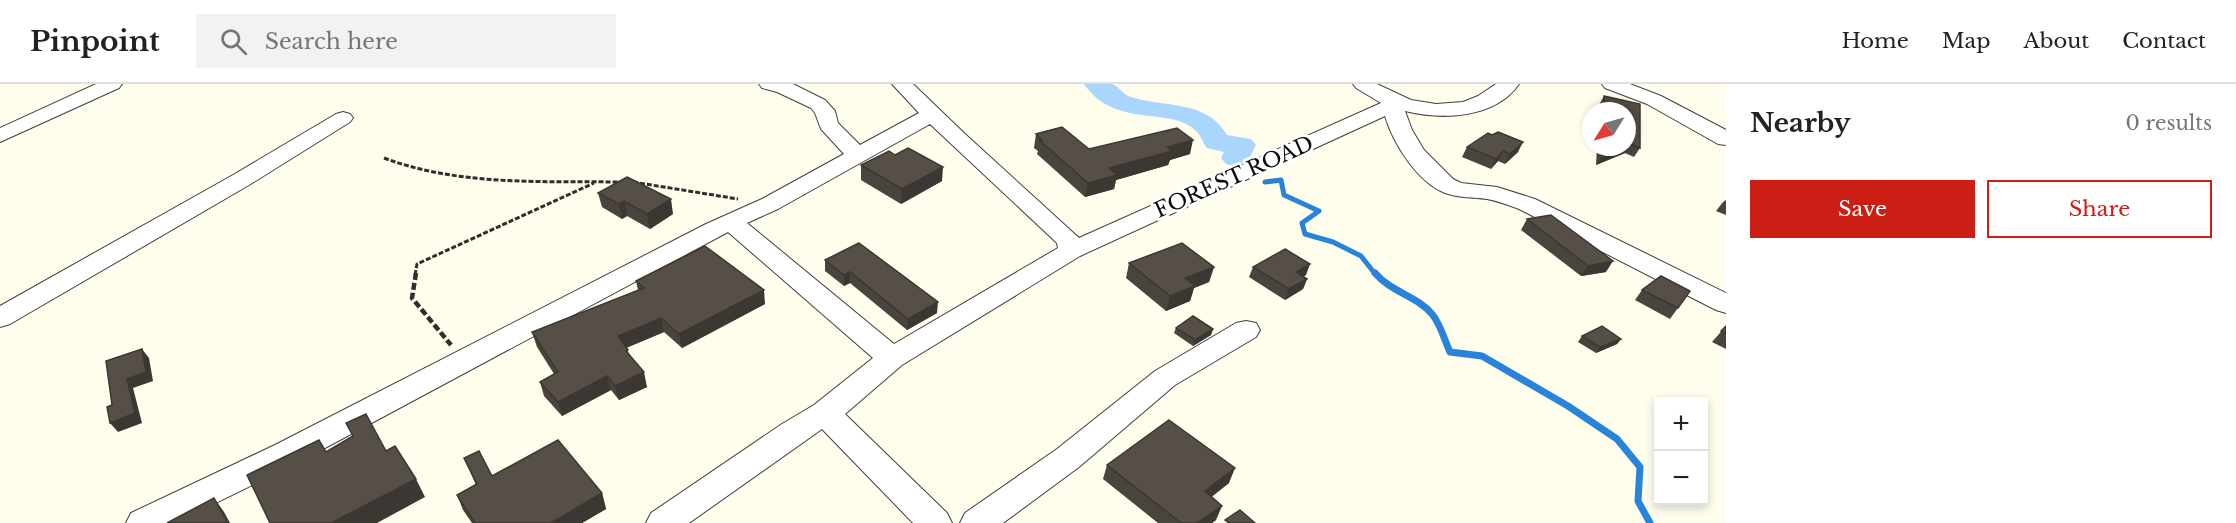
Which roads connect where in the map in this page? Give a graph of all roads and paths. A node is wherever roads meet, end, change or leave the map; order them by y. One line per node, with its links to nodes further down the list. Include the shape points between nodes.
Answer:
1 (112, 84): 10 (street)
2 (769, 84): 12 (street, via 818,104 825,111 828,125)
3 (902, 84): 8 (street)
4 (1363, 84): 7 (street)
5 (1509, 84): 7 (street, via 1482,102 1460,108)
6 (1612, 84): 11 (street, via 1654,100)
7 (1397, 104): 17 (street, FOREST ROAD); 18 (street, via 1396,122 1433,174 1446,185 1527,204)
8 (932, 115): 12 (street); 17 (street, via 1069,241)
9 (343, 118): 19 (street)
10 (0, 136)
11 (1726, 139)
12 (857, 154): 15 (street)
13 (384, 158): 14 (path, via 402,166 479,180)
14 (597, 182): 15 (path, via 648,183); 22 (path, via 417,264 412,298)
15 (770, 204): 16 (street)
16 (731, 222): 21 (street); 22 (street)
17 (1071, 251): 21 (street, FOREST ROAD)
18 (1726, 304)
19 (0, 318)
20 (1246, 330): 27 (street, via 1165,378 1068,458)
21 (892, 358): 23 (street, FOREST ROAD)
22 (465, 361): 24 (street)
23 (825, 413): 25 (street, FOREST ROAD); 26 (street)
24 (143, 523)
25 (663, 523)
26 (935, 523)
27 (977, 523)

